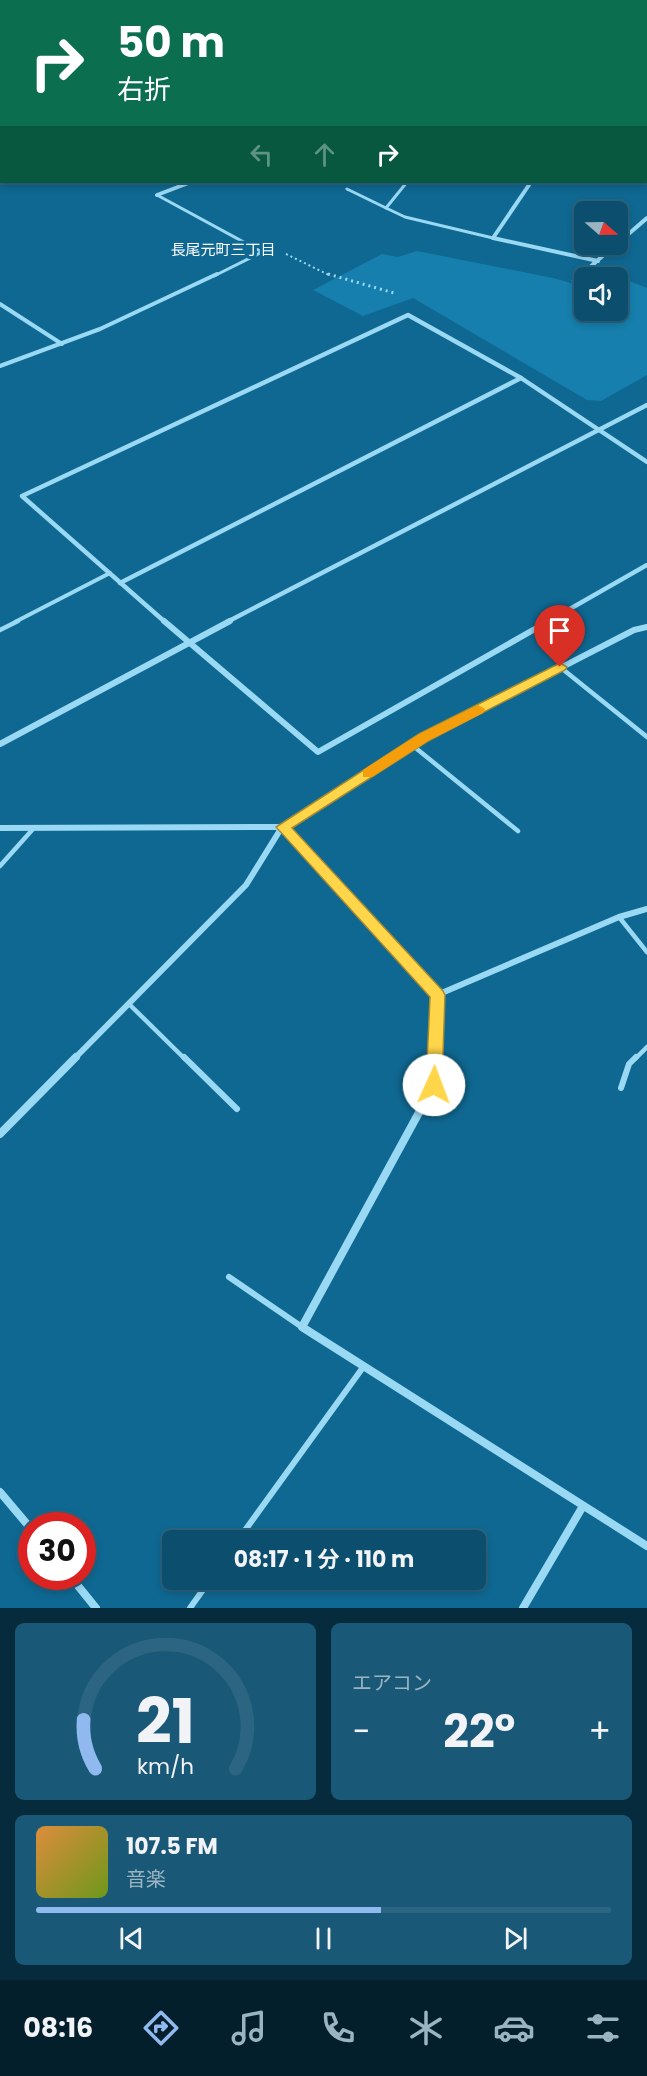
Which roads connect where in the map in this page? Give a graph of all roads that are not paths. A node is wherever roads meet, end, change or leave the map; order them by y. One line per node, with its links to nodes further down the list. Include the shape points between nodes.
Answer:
1 (188, 183): 5 (street)
2 (406, 183): 6 (lane)
3 (530, 183): 9 (street)
4 (347, 189): 6 (lane)
5 (158, 195): 14 (lane, via 262,252)
6 (386, 208): 9 (lane, via 405,217)
7 (647, 218): 8 (street)
8 (628, 234)
9 (493, 238): 11 (street)
10 (605, 255): 11 (street)
11 (598, 261): 12 (street)
12 (591, 267)
13 (0, 304): 14 (lane)
14 (62, 344): 15 (lane)
15 (0, 366)
16 (521, 378): 18 (street); 21 (street, via 408,315 21,496); 22 (street)
17 (647, 405): 18 (street)
18 (600, 430): 19 (street); 25 (street)
19 (647, 462)
20 (647, 565): 25 (street, via 318,752)
21 (110, 573): 22 (street); 24 (lane)
22 (120, 583): 25 (street)
23 (647, 627): 26 (street)
24 (0, 630)
25 (188, 642): 28 (street)
26 (560, 667): 27 (lane); 29 (street)
27 (647, 737)
28 (0, 744)
29 (412, 745): 30 (street); 33 (lane)
30 (282, 827): 32 (street); 38 (street); 39 (street, via 246,885)
31 (0, 828): 32 (street)
32 (33, 829): 34 (lane)
33 (518, 831)
34 (0, 866)
35 (647, 909): 36 (street)
36 (619, 918): 37 (lane); 38 (street)
37 (647, 952)
38 (437, 995): 45 (street, via 434,1085)
39 (129, 1004): 42 (lane); 43 (street)
40 (647, 1047): 41 (lane, via 629,1064)
41 (621, 1088)
42 (237, 1109)
43 (0, 1134)
44 (230, 1277): 45 (lane)
45 (302, 1327): 46 (street)
46 (364, 1366): 48 (street); 50 (lane)
47 (0, 1492): 49 (street)
48 (583, 1506): 51 (street); 56 (street)
49 (18, 1513)
50 (245, 1530)
51 (647, 1546)
52 (81, 1590): 54 (street)
53 (202, 1590): 55 (lane)
54 (96, 1608)
55 (189, 1608)
56 (523, 1608)

